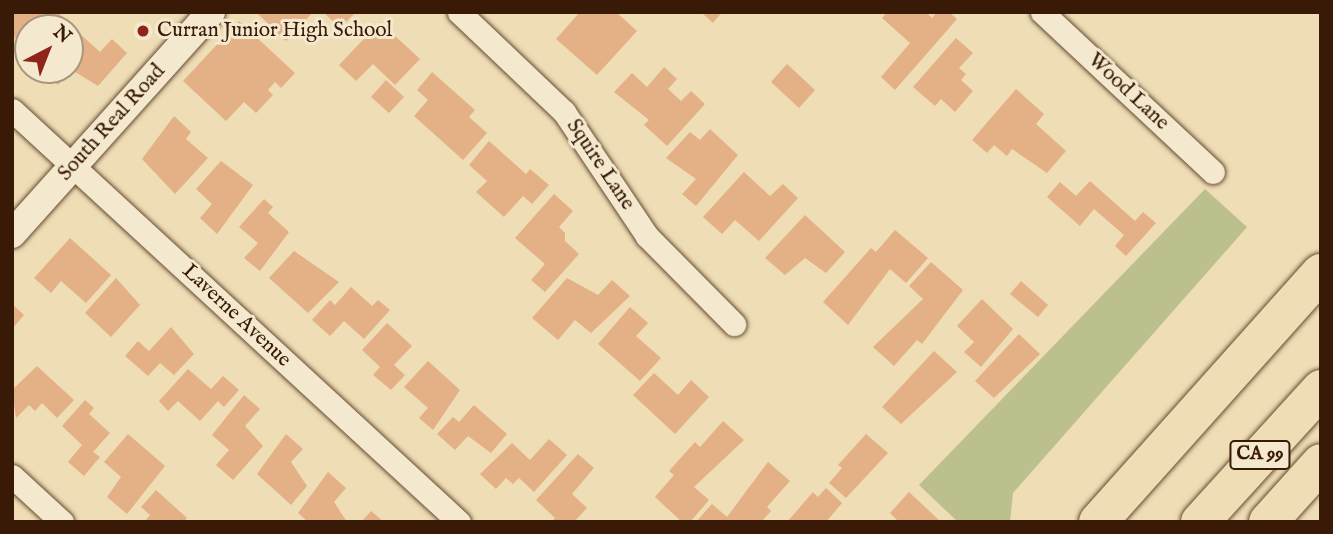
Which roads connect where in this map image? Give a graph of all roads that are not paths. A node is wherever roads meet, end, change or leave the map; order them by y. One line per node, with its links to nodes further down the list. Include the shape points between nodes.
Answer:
1 (211, 12): 5 (street, South Real Road)
2 (459, 12): 9 (street, Squire Lane, via 564,112 648,236)
3 (1042, 12): 6 (street, Wood Lane)
4 (12, 110): 5 (street, Laverne Avenue)
5 (73, 166): 7 (street, South Real Road); 14 (street, Laverne Avenue)
6 (1213, 172)
7 (12, 234)
8 (1321, 274): 15 (highway)
9 (734, 324)
10 (1321, 389): 16 (highway, CA 99)
11 (1321, 463): 17 (highway, CA 99)
12 (12, 476): 13 (street)
13 (62, 522)
14 (459, 522)
15 (1098, 522)
16 (1200, 522)
17 (1268, 522)

